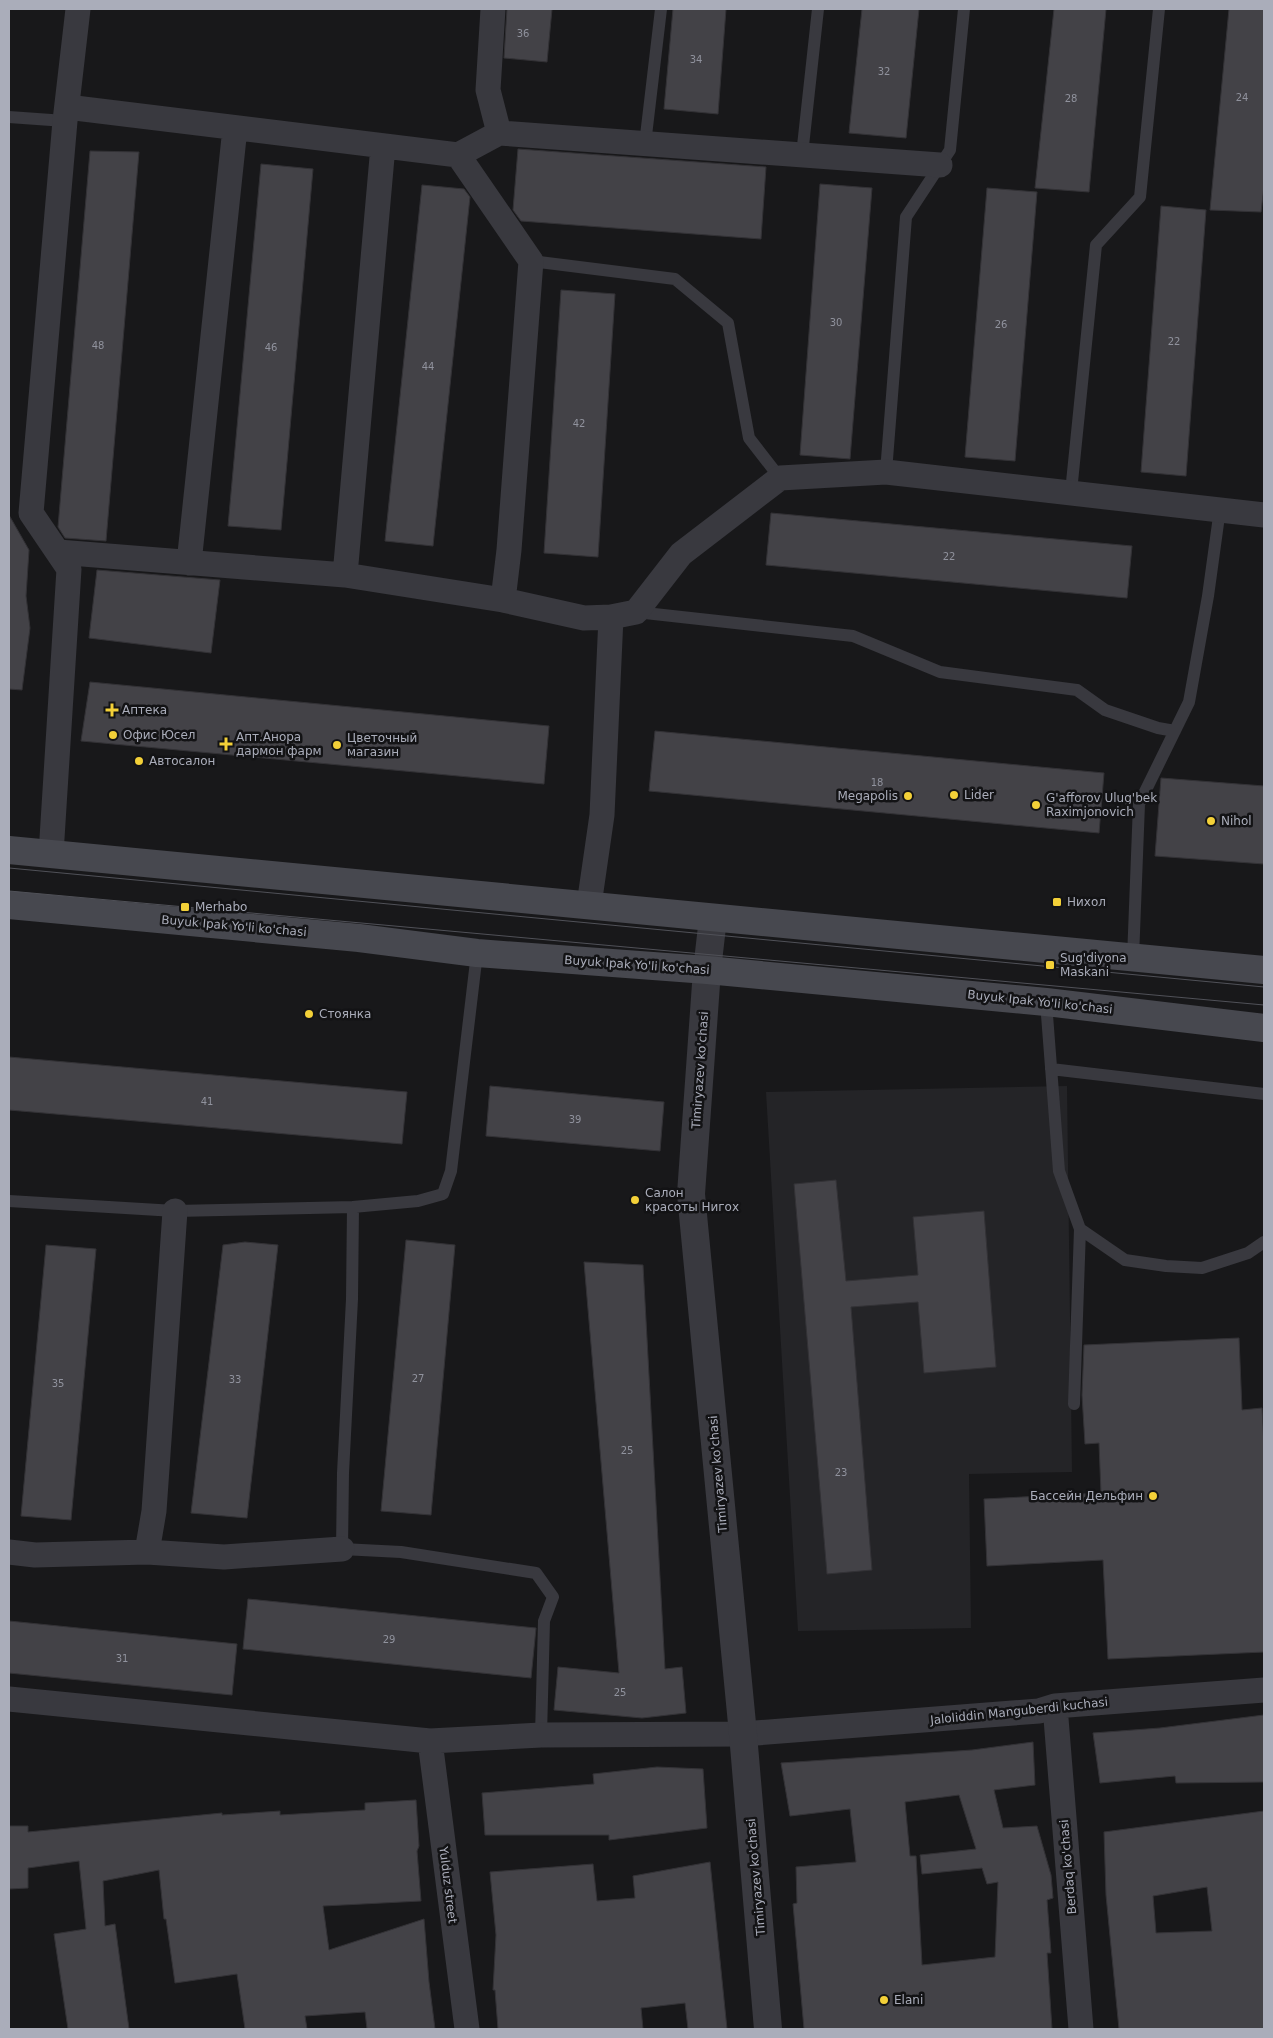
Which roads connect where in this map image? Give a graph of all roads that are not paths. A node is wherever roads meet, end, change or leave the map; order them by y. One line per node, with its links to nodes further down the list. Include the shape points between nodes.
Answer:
1 (78, 9): 7 (street)
2 (493, 9): 10 (street, via 488,90)
3 (661, 9): 11 (lane)
4 (818, 9): 13 (lane)
5 (964, 9): 15 (lane, via 950,150)
6 (1159, 9): 19 (lane, via 1140,197 1096,245)
7 (66, 114): 8 (lane); 9 (street); 22 (street, via 31,513)
8 (9, 117)
9 (235, 128): 12 (street); 23 (street)
10 (499, 133): 11 (street); 14 (street)
11 (645, 144): 13 (street)
12 (383, 146): 14 (street); 24 (street)
13 (802, 155): 15 (street)
14 (458, 156): 16 (street)
15 (940, 165): 17 (lane, via 906,217)
16 (531, 260): 18 (lane, via 675,279 728,323 749,438); 25 (street)
17 (886, 472): 18 (street); 19 (street)
18 (780, 478): 26 (street, via 681,554)
19 (1071, 492): 20 (street)
20 (1220, 509): 21 (street); 28 (lane, via 1189,702)
21 (1264, 515)
22 (58, 552): 23 (street); 30 (street, via 69,569)
23 (188, 563): 24 (street)
24 (344, 575): 25 (street)
25 (503, 600): 27 (street, via 584,618)
26 (636, 612): 27 (street); 28 (lane, via 853,636 940,672 1076,690 1105,710)
27 (611, 617): 31 (street, via 602,815)
28 (1175, 731): 35 (lane, via 1139,804)
29 (9, 850): 30 (main road)
30 (51, 854): 31 (main road)
31 (589, 905): 33 (main road)
32 (9, 906): 34 (main road, Buyuk Ipak Yo'li ko'chasi, via 359,938)
33 (713, 918): 35 (main road); 36 (street, Timiryazev ko'chasi)
34 (477, 953): 36 (main road, Buyuk Ipak Yo'li ko'chasi); 43 (lane, via 451,1171 443,1194 418,1201)
35 (1133, 958): 37 (main road)
36 (707, 970): 38 (main road, Buyuk Ipak Yo'li ko'chasi); 54 (street, Timiryazev ko'chasi, via 691,1194)
37 (1264, 970)
38 (1046, 1002): 39 (main road, Buyuk Ipak Yo'li ko'chasi); 40 (lane)
39 (1264, 1028)
40 (1051, 1069): 41 (lane); 45 (lane, via 1059,1171)
41 (1264, 1094)
42 (9, 1201): 44 (lane)
43 (353, 1207): 44 (lane); 48 (lane)
44 (175, 1211): 50 (street, via 154,1511)
45 (1080, 1229): 46 (lane, via 1126,1260 1166,1266 1202,1268 1248,1253); 47 (lane)
46 (1264, 1242)
47 (1074, 1404)
48 (342, 1549): 50 (street, via 224,1557); 55 (lane, via 401,1552 536,1573 553,1597 544,1621)
49 (9, 1552): 50 (street, via 35,1555)
50 (147, 1552)
51 (1264, 1690): 53 (street, Jaloliddin Manguberdi kuchasi)
52 (9, 1699): 56 (street, Jaloliddin Manguberdi kuchasi)
53 (1055, 1706): 54 (street, Jaloliddin Manguberdi kuchasi, via 1039,1711); 59 (street, Berdaq ko'chasi)
54 (743, 1734): 55 (street, Jaloliddin Manguberdi kuchasi); 58 (street, Timiryazev ko'chasi)
55 (541, 1735): 56 (street, Jaloliddin Manguberdi kuchasi)
56 (430, 1741): 57 (street, Yulduz street)
57 (468, 2029)
58 (768, 2029)
59 (1081, 2029)

